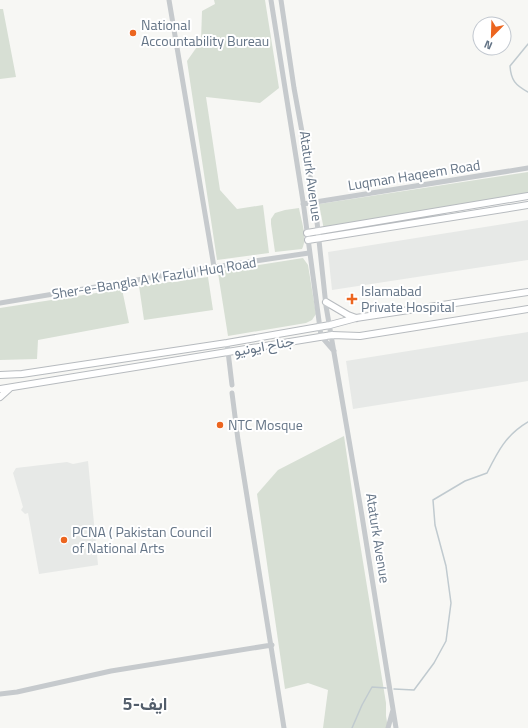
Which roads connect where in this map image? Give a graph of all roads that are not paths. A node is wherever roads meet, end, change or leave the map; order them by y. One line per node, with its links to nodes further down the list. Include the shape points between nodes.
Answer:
1 (169, 0): 12 (street)
2 (271, 0): 7 (street, Ataturk Avenue)
3 (281, 0): 6 (street, Ataturk Avenue)
4 (528, 168): 6 (street, Luqman Haqeem Road)
5 (528, 196): 9 (main road)
6 (315, 203): 7 (street, Luqman Haqeem Road); 9 (street, Ataturk Avenue)
7 (303, 204): 10 (street, Ataturk Avenue)
8 (528, 206): 9 (main road)
9 (318, 235): 10 (main road); 14 (street, Ataturk Avenue)
10 (307, 237): 11 (street, Ataturk Avenue)
11 (309, 253): 12 (street, Sher-e-Bangla A K Fazlul Huq Road); 19 (street, Ataturk Avenue)
12 (214, 267): 15 (street, Sher-e-Bangla A K Fazlul Huq Road)
13 (528, 292): 17 (main road, جناح ایونیو)
14 (326, 302): 17 (main road); 18 (street, Ataturk Avenue)
15 (0, 303)
16 (528, 309): 20 (main road, جناح ایونیو, via 360,336)
17 (356, 318): 18 (main road, جناح ایونیو)
18 (330, 325): 19 (main road, جناح ایونیو); 20 (street, Ataturk Avenue)
19 (320, 327): 21 (street, Ataturk Avenue); 22 (main road, جناح ایونیو)
20 (332, 335): 21 (main road, جناح ایونیو); 24 (street, Ataturk Avenue)
21 (321, 336): 23 (main road, جناح ایونیو); 24 (street)
22 (227, 342): 23 (street); 26 (main road, جناح ایونیو, via 22,374)
23 (228, 352): 28 (street); 29 (main road, جناح ایونیو)
24 (335, 352): 35 (street, Ataturk Avenue)
25 (0, 370): 26 (main road)
26 (8, 374): 27 (main road, جناح ایونیو)
27 (0, 375)
28 (232, 385)
29 (10, 388): 30 (main road, جناح ایونیو); 32 (main road)
30 (0, 389)
31 (232, 393): 33 (street)
32 (0, 397)
33 (272, 645): 34 (street, via 111,671); 36 (street)
34 (0, 694)
35 (393, 708): 37 (street); 38 (street, Ataturk Avenue)
36 (284, 728)
37 (388, 728)
38 (396, 728)

